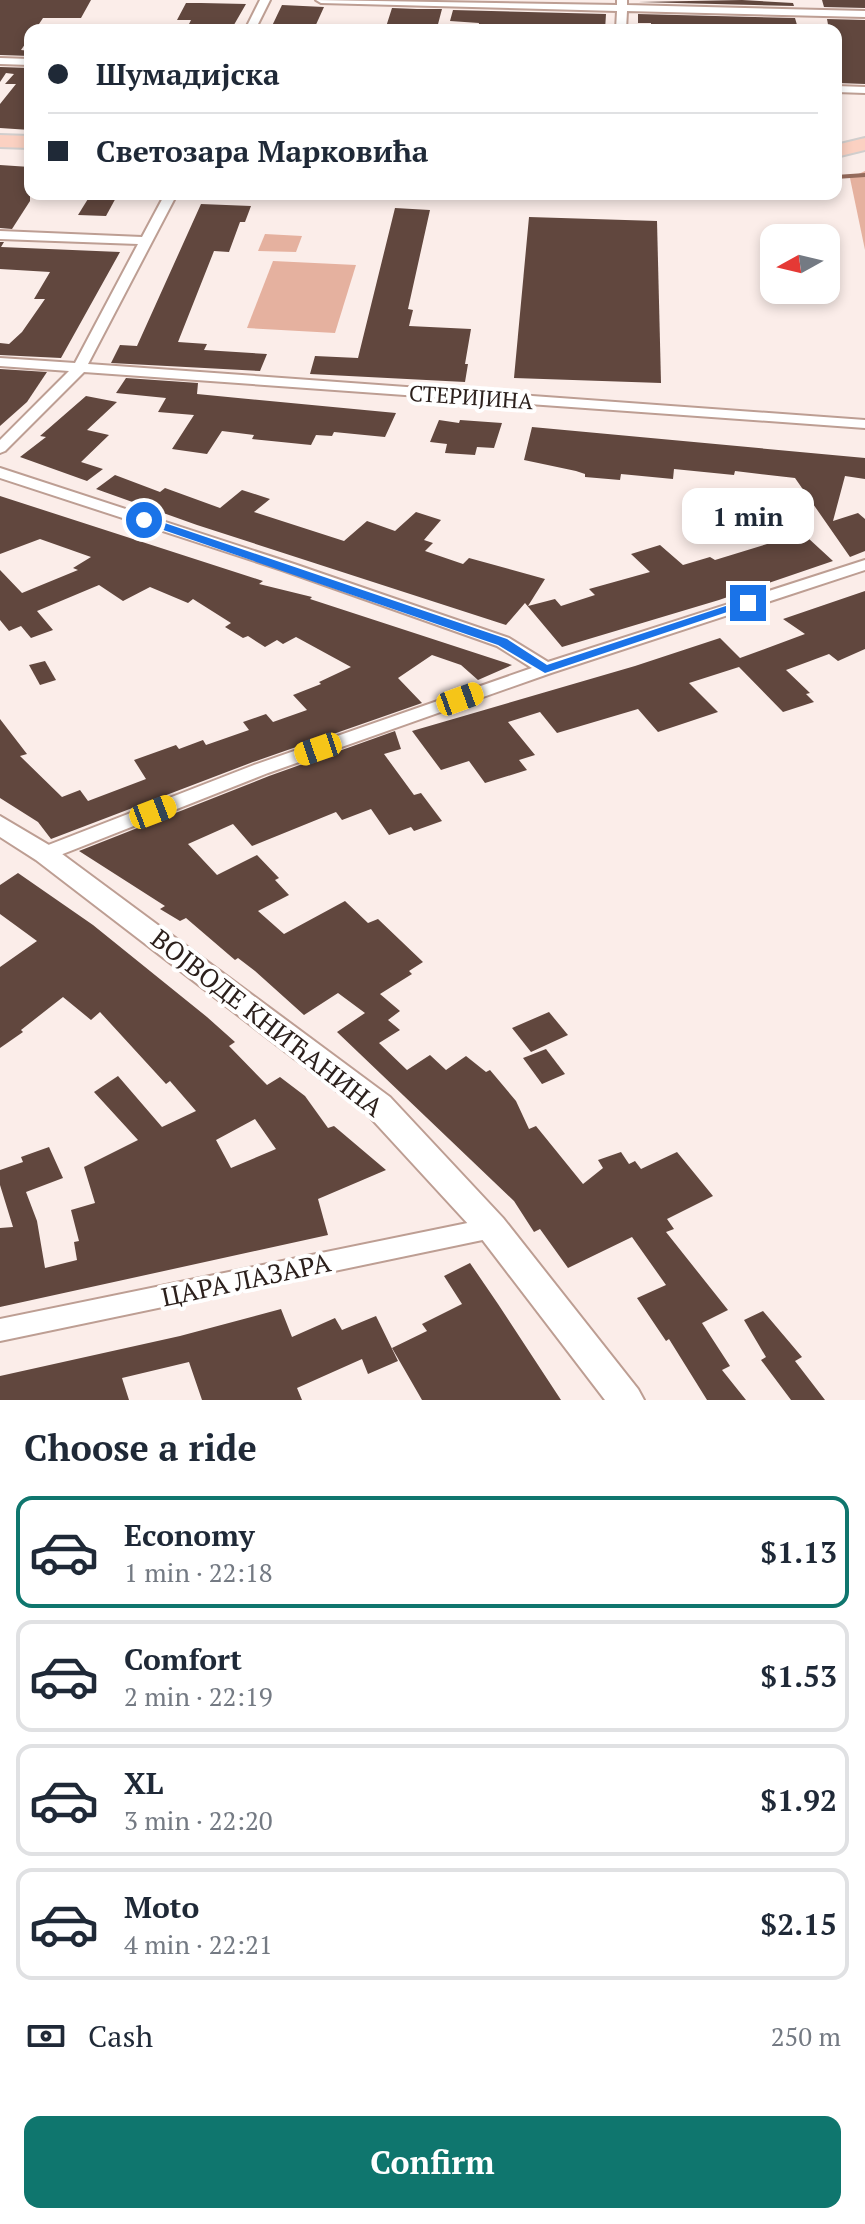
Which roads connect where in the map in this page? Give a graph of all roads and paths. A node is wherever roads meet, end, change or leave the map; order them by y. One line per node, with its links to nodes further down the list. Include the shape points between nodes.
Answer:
1 (265, 0): 7 (street)
2 (321, 0): 4 (street)
3 (806, 0): 6 (street)
4 (622, 4): 6 (street); 8 (street)
5 (865, 14): 6 (street)
6 (809, 17)
7 (253, 24)
8 (621, 24)
9 (0, 61): 10 (street)
10 (24, 62)
11 (842, 89): 12 (street)
12 (865, 90)
13 (0, 141): 14 (main road)
14 (24, 142)
15 (865, 144): 16 (main road)
16 (842, 150)
17 (168, 200): 19 (street)
18 (0, 235): 19 (street)
19 (145, 241): 21 (street)
20 (0, 362): 21 (street, СТЕРИЈИНА)
21 (78, 370): 22 (street, СТЕРИЈИНА); 23 (street)
22 (865, 424)
23 (0, 448)
24 (0, 473): 26 (street, via 503,642)
25 (865, 565): 26 (street)
26 (545, 669): 28 (street, via 261,769)
27 (0, 825): 28 (street, ВОЈВОДЕ КНИЋАНИНА)
28 (45, 854): 29 (street, ВОЈВОДЕ КНИЋАНИНА, via 379,1106)
29 (492, 1228): 30 (street, ЦАРА ЛАЗАРА); 31 (street, ВОЈВОДЕ КНИЋАНИНА)
30 (0, 1330)
31 (626, 1400)

